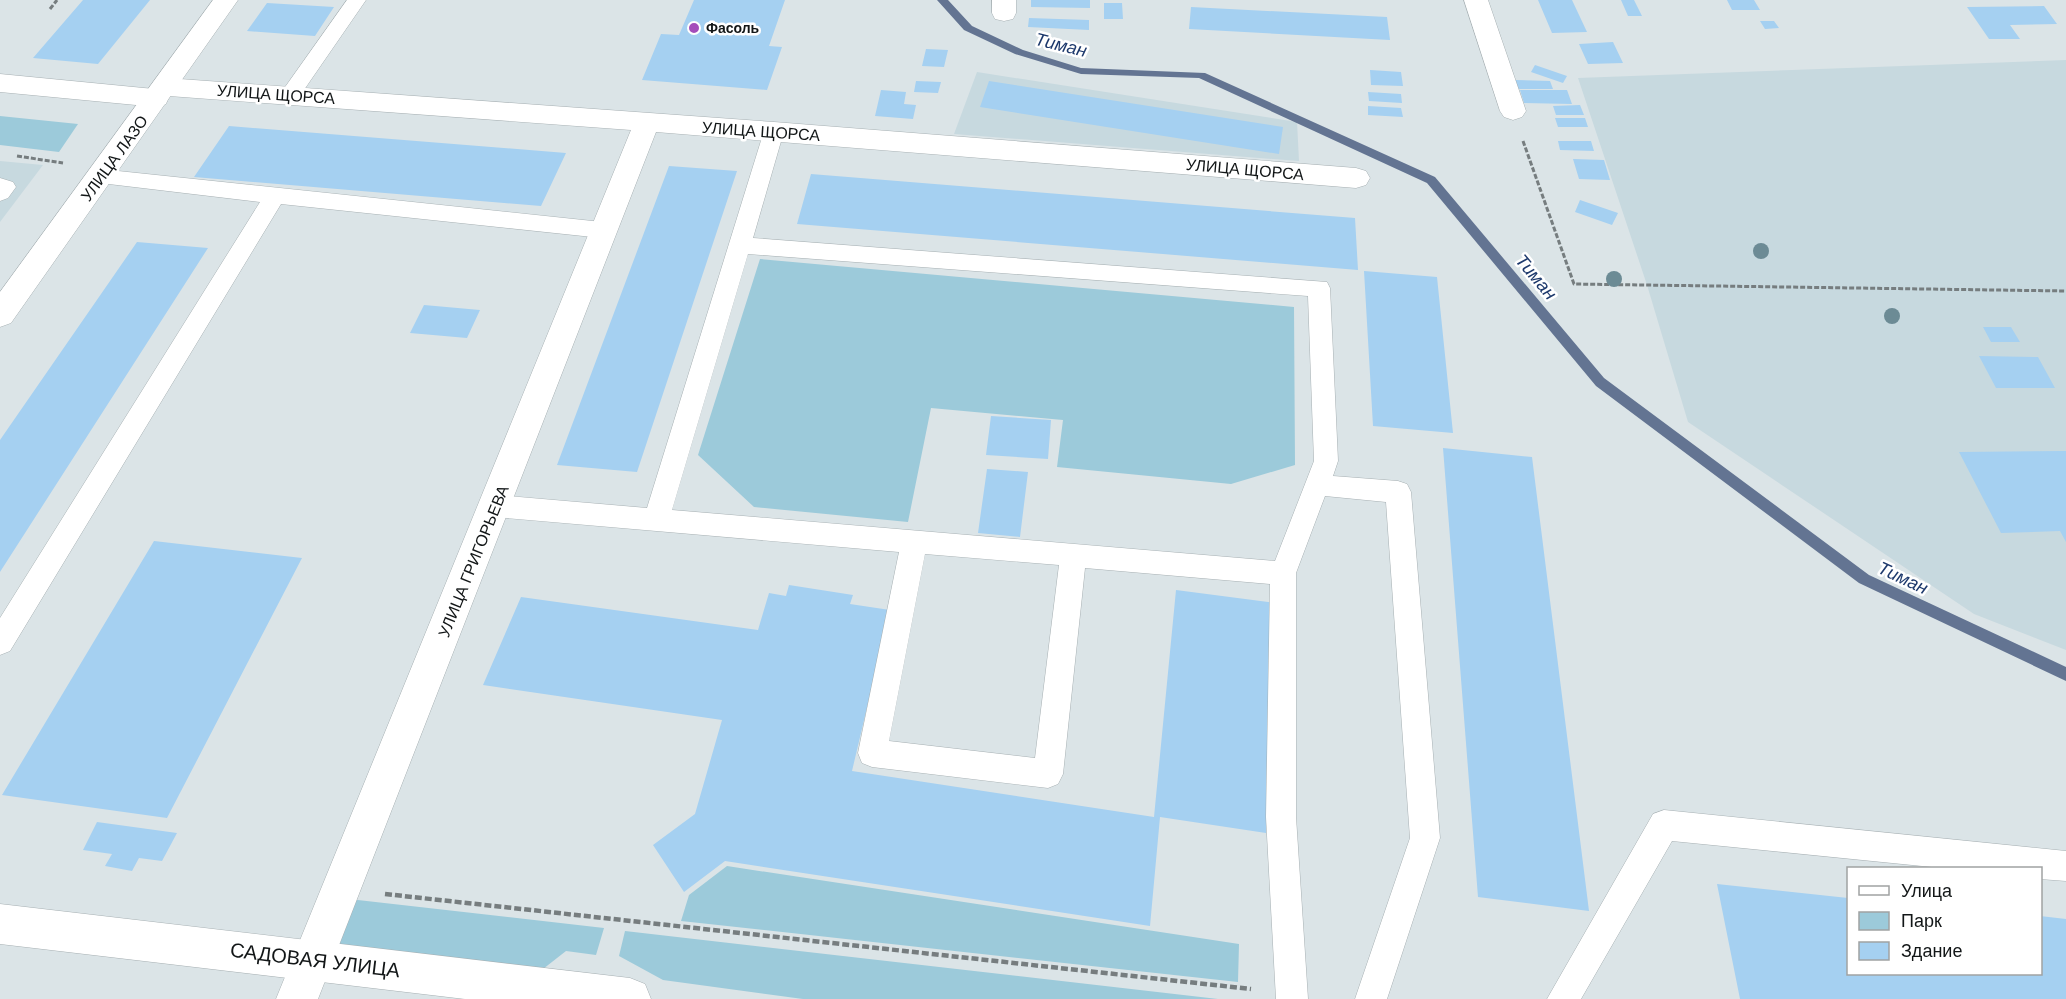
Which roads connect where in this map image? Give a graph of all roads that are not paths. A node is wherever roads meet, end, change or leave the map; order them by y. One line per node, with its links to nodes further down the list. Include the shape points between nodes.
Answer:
1 (226, 0): 5 (street, УЛИЦА ЛАЗО)
2 (357, 0): 6 (lane)
3 (1476, 0): 7 (street)
4 (0, 83): 5 (street, УЛИЦА ЩОРСА)
5 (161, 92): 6 (street, УЛИЦА ЩОРСА); 10 (street, УЛИЦА ЛАЗО)
6 (290, 95): 8 (street, УЛИЦА ЩОРСА)
7 (1513, 111)
8 (647, 122): 9 (street, УЛИЦА ЩОРСА); 15 (street, УЛИЦА ГРИГОРЬЕВА)
9 (774, 131): 11 (street, УЛИЦА ЩОРСА); 16 (lane)
10 (99, 177): 14 (lane); 17 (street, УЛИЦА ЛАЗО)
11 (1356, 178)
12 (0, 186): 13 (lane, via 4,187)
13 (0, 193)
14 (275, 196): 15 (lane); 24 (lane)
15 (602, 230): 19 (street, УЛИЦА ГРИГОРЬЕВА)
16 (740, 245): 18 (lane, via 1319,288 1326,461); 20 (lane)
17 (0, 315)
18 (1317, 485): 23 (lane); 31 (lane, via 1398,492 1425,838)
19 (495, 506): 20 (lane); 27 (street, УЛИЦА ГРИГОРЬЕВА)
20 (656, 520): 21 (lane)
21 (914, 542): 22 (lane); 22 (lane, via 872,753 1048,774)
22 (1072, 556): 23 (lane)
23 (1283, 573): 28 (lane, via 1281,818)
24 (0, 642)
25 (2066, 866): 32 (lane, via 1664,825)
26 (0, 924): 27 (street, САДОВАЯ УЛИЦА)
27 (311, 959): 29 (street, УЛИЦА ГРИГОРЬЕВА); 30 (street, САДОВАЯ УЛИЦА)
28 (1292, 996)
29 (297, 999)
30 (630, 999)
31 (1371, 999)
32 (1563, 999)

